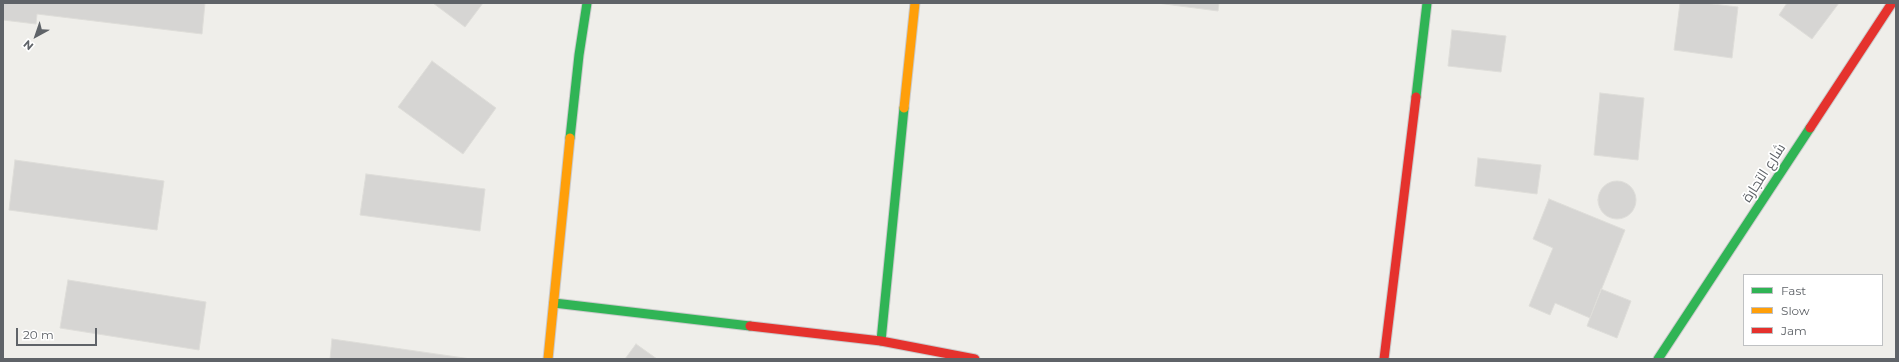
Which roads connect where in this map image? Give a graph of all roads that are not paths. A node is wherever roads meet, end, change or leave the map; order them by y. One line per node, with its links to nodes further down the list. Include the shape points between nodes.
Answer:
1 (587, 3): 5 (street, via 579,55)
2 (915, 3): 6 (street)
3 (1427, 3): 9 (street)
4 (1892, 3): 10 (street, شارع التجارة)
5 (554, 303): 6 (street); 7 (street)
6 (881, 341): 8 (street)
7 (548, 359)
8 (975, 359)
9 (1384, 359)
10 (1658, 359)

